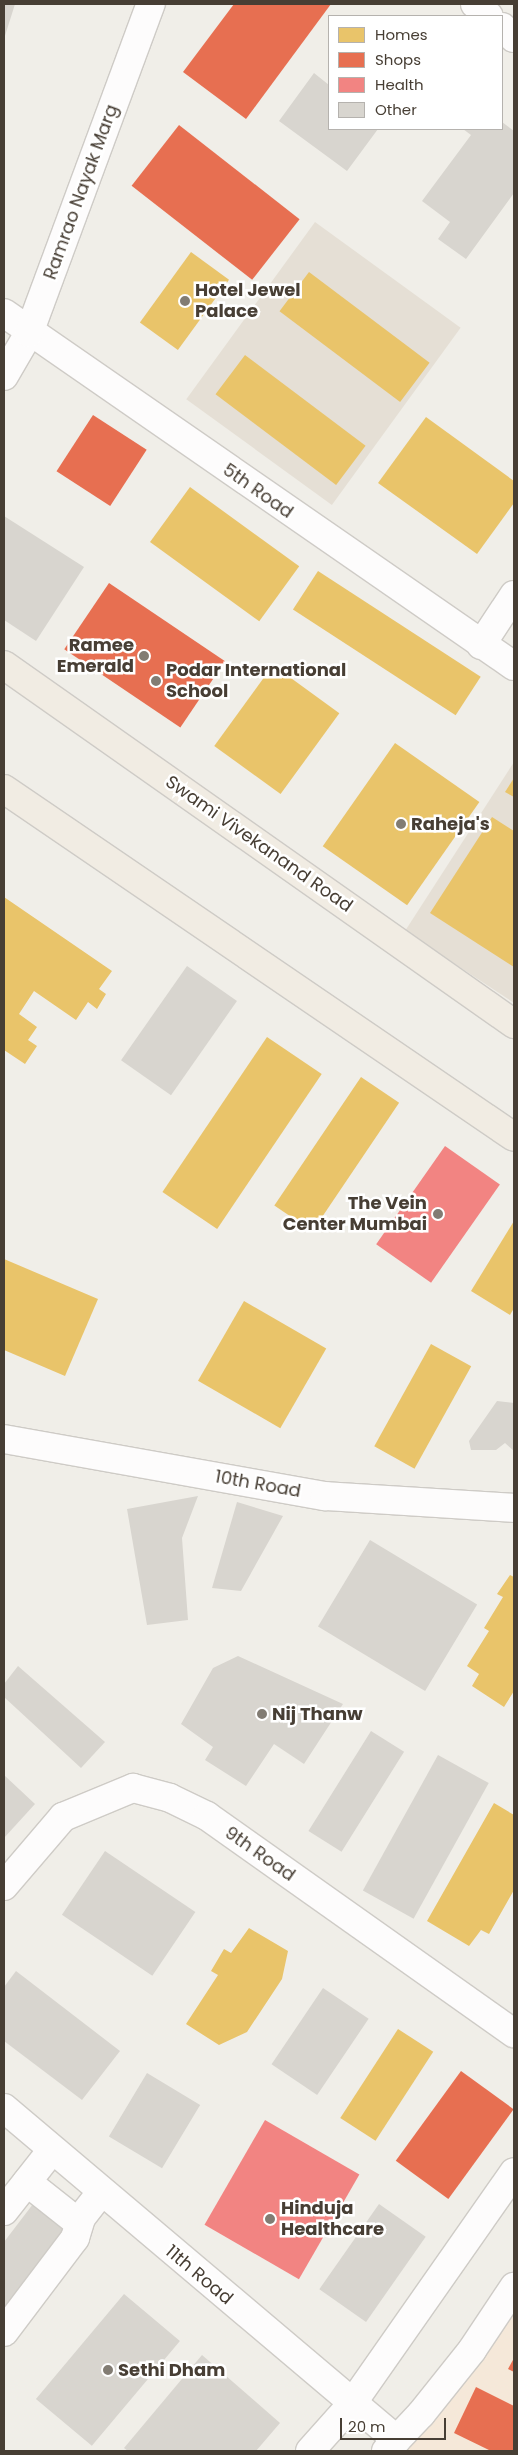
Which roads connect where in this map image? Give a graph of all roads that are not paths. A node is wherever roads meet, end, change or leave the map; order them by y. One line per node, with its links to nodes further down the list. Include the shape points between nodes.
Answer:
1 (151, 4): 7 (street, Ramrao Nayak Marg)
2 (475, 4): 3 (street)
3 (488, 15)
4 (503, 28): 5 (street)
5 (514, 38)
6 (4, 313): 7 (street, 5th Road)
7 (29, 333): 8 (street, Ramrao Nayak Marg); 10 (street, 5th Road)
8 (4, 376)
9 (514, 595): 10 (street)
10 (481, 645): 12 (street, 5th Road)
11 (4, 665): 14 (main road, Swami Vivekanand Road)
12 (514, 666)
13 (4, 789): 15 (main road)
14 (514, 1024)
15 (514, 1137)
16 (4, 1439): 17 (street, 10th Road, via 325,1496)
17 (514, 1508)
18 (4, 1886): 19 (street, 9th Road, via 63,1817 133,1788 170,1798 207,1816)
19 (514, 2033)
20 (4, 2108): 21 (street, 11th Road)
21 (52, 2150): 23 (street); 24 (street, 11th Road)
22 (514, 2172): 29 (street)
23 (27, 2182): 25 (street); 26 (street)
24 (96, 2187): 26 (street); 29 (street, 11th Road)
25 (4, 2211)
26 (73, 2218): 28 (street, via 76,2238)
27 (514, 2287): 30 (street, via 472,2350)
28 (4, 2332)
29 (351, 2405): 30 (street, 11th Road); 31 (street)
30 (392, 2446)
31 (310, 2451)

